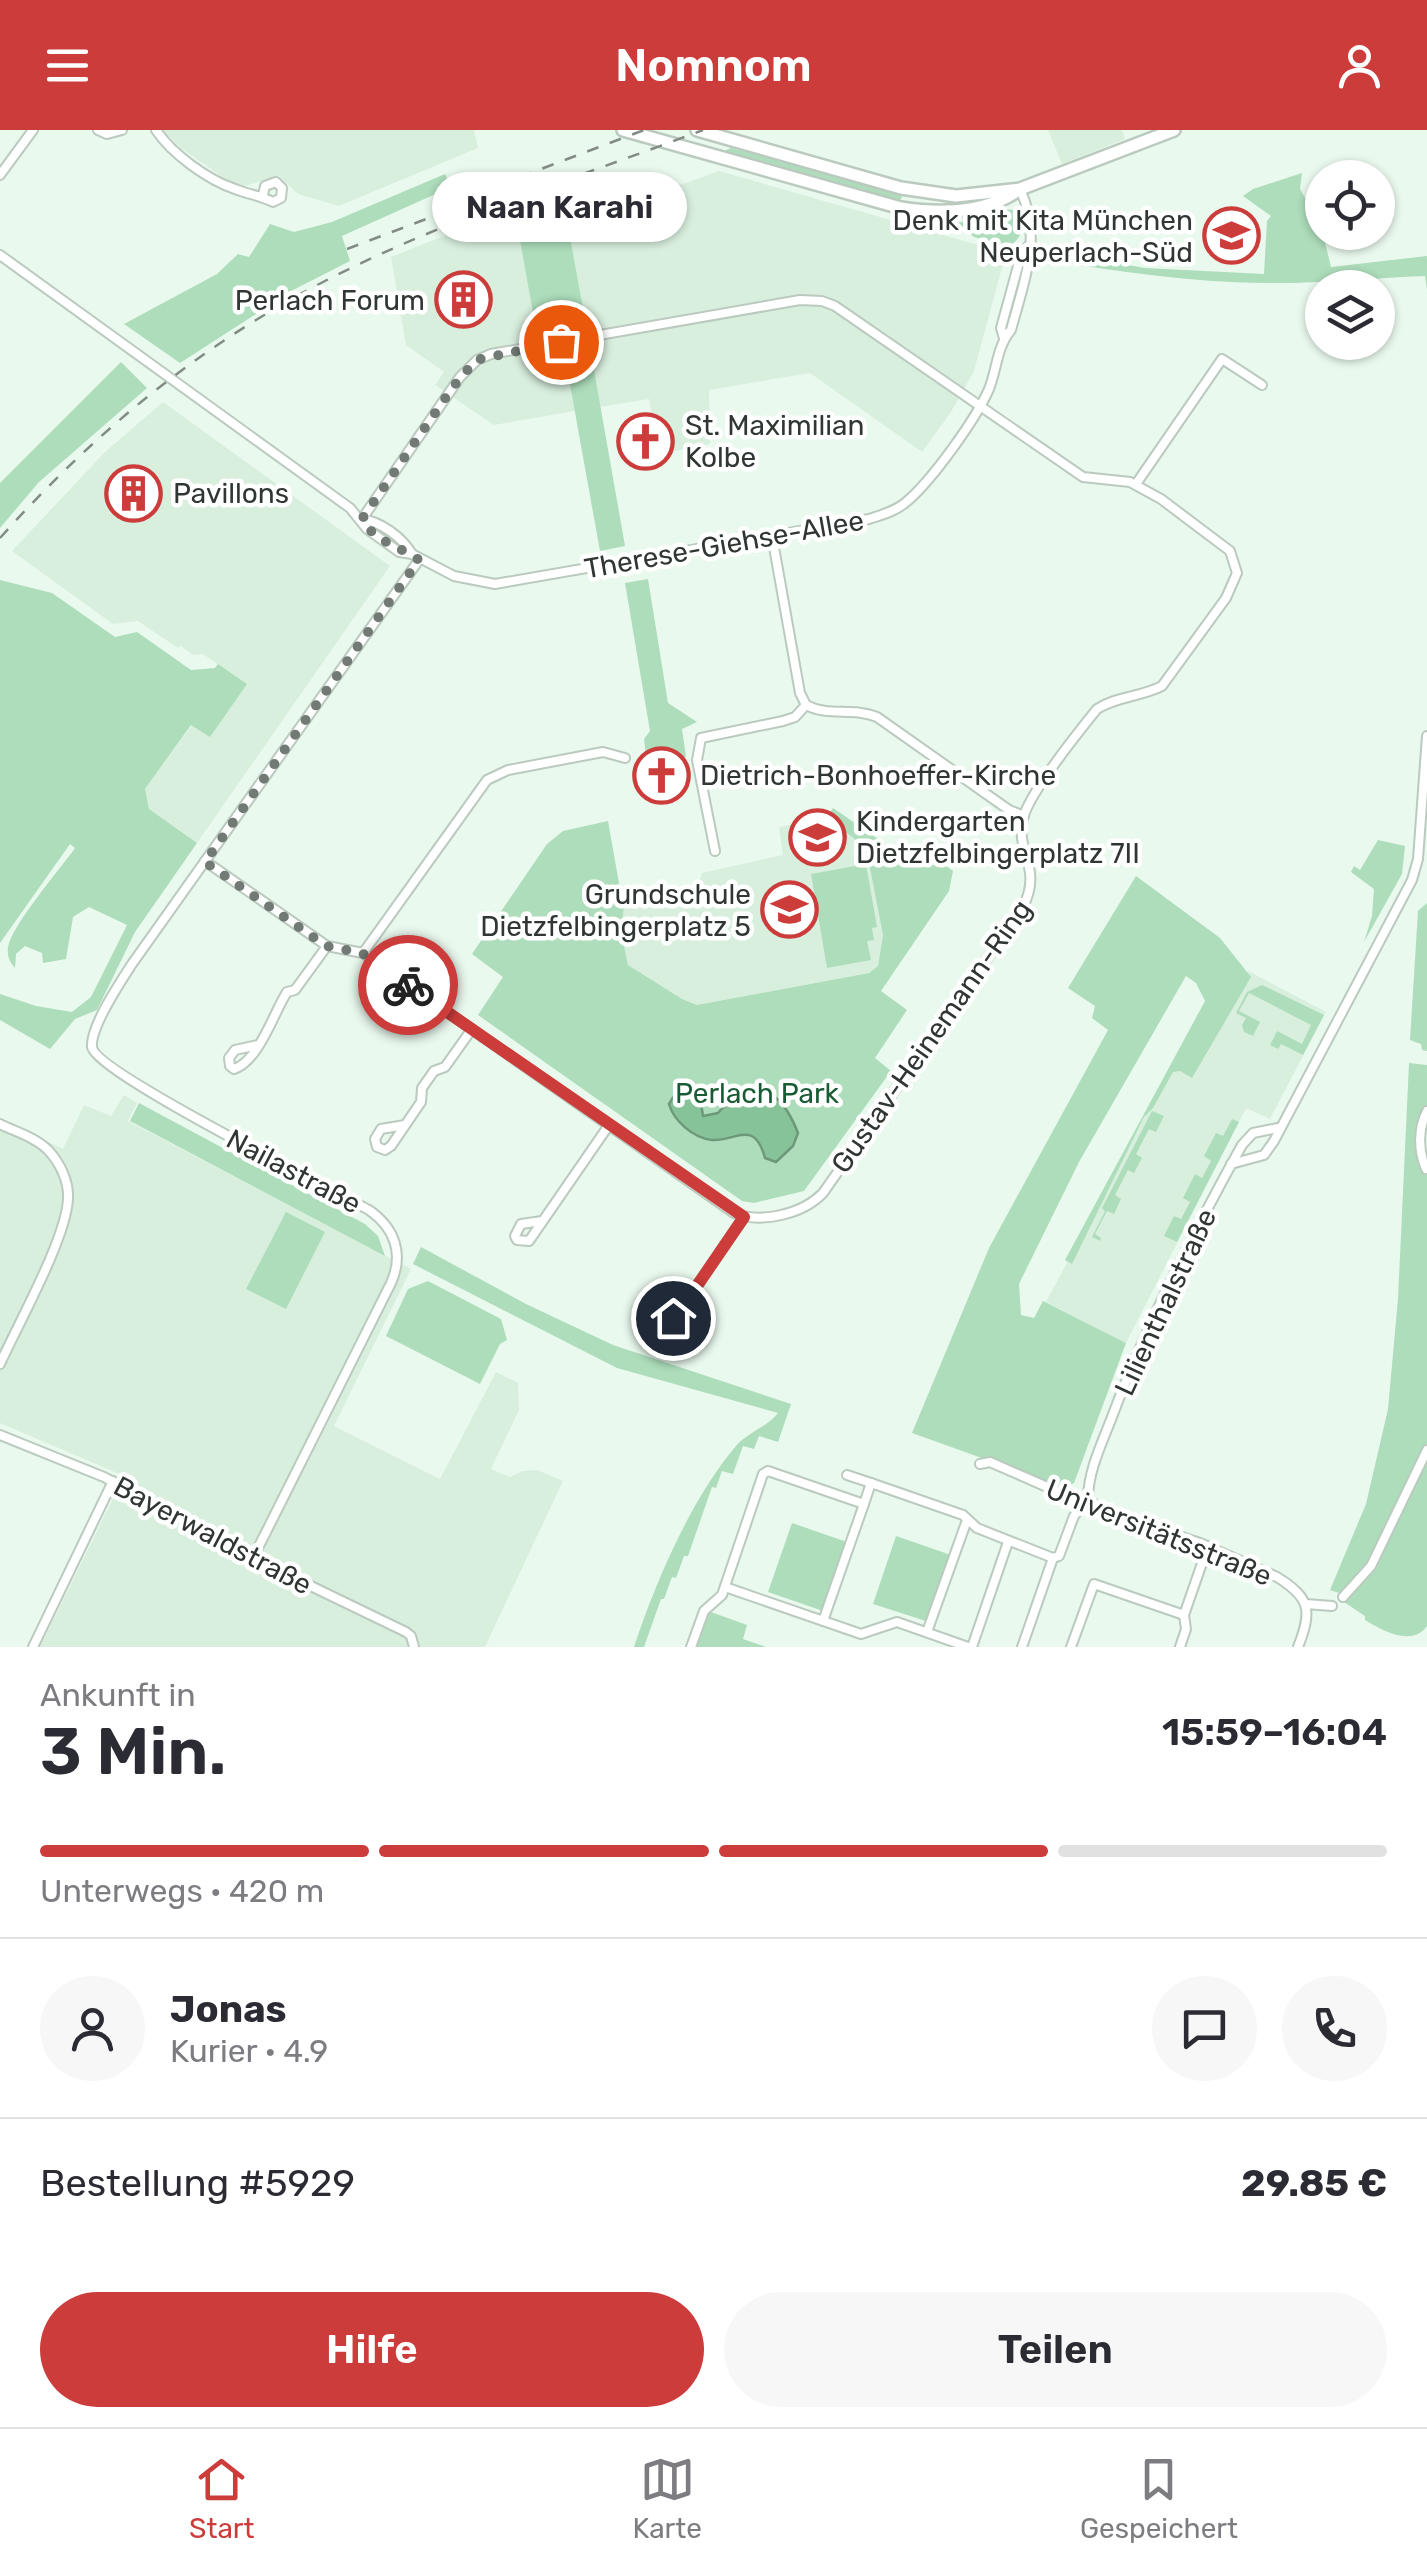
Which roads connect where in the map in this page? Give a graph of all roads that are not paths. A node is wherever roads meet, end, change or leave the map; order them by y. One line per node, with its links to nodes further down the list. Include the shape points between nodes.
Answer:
1 (32, 130): 8 (street)
2 (98, 130): 3 (street)
3 (122, 130)
4 (156, 130): 11 (street, via 164,143 224,185)
5 (623, 130): 12 (main road)
6 (696, 130): 10 (main road)
7 (1174, 130): 9 (main road)
8 (0, 175)
9 (1020, 189): 10 (main road, via 968,196); 12 (main road, via 967,210); 15 (street, Therese-Giehse-Allee, via 1032,218 1031,256 1011,330)
10 (916, 192): 12 (street)
11 (263, 194)
12 (913, 210)
13 (0, 255): 17 (street, Therese-Giehse-Allee)
14 (1262, 385): 16 (street, via 1222,359)
15 (980, 405): 16 (street, via 1083,477); 17 (street, via 836,306 812,300 491,354 460,377); 18 (street, Therese-Giehse-Allee, via 902,506 869,519)
16 (1136, 484): 23 (street, via 1219,540 1237,574 1162,686 1098,708)
17 (362, 519): 19 (street, Therese-Giehse-Allee, via 399,552)
18 (772, 536): 19 (street, Therese-Giehse-Allee, via 494,584 466,580); 20 (street)
19 (415, 557): 25 (street)
20 (806, 705): 23 (street, via 877,717); 24 (street, via 784,721 706,735 698,744)
21 (1427, 736): 34 (street, via 1417,864 1404,899)
22 (624, 758): 27 (street, via 603,752 487,780)
23 (1024, 816): 41 (street, Gustav-Heinemann-Ring, via 1031,893 992,954 823,1193 794,1211)
24 (715, 851)
25 (205, 862): 26 (street); 57 (street, Nailastraße, via 119,984 92,1050 176,1107 369,1210 388,1226 396,1246 392,1283)
26 (326, 946): 27 (street); 29 (street, via 287,992)
27 (362, 953): 28 (street)
28 (472, 1029): 32 (street, via 422,1088); 33 (street)
29 (258, 1045)
30 (1427, 1111): 40 (street, via 1421,1142)
31 (0, 1124): 44 (street, via 48,1150 68,1199 61,1230)
32 (405, 1126)
33 (609, 1126): 41 (street); 42 (street)
34 (1280, 1128): 35 (street); 37 (street)
35 (1260, 1134): 36 (street); 37 (street)
36 (1245, 1140): 38 (street); 39 (street, Lilienthalstraße)
37 (1268, 1147): 38 (street, via 1264,1155)
38 (1251, 1156): 39 (street)
39 (1231, 1164): 51 (street, Lilienthalstraße, via 1139,1344)
40 (1426, 1169)
41 (744, 1217): 43 (street)
42 (542, 1222)
43 (681, 1304)
44 (0, 1364)
45 (0, 1435): 49 (street, Bayerwaldstraße)
46 (1427, 1450): 59 (street, via 1370,1566)
47 (980, 1464): 51 (street, Universitätsstraße)
48 (847, 1474): 50 (street)
49 (113, 1481): 57 (street, Bayerwaldstraße); 65 (street)
50 (871, 1483): 52 (street); 53 (street)
51 (1088, 1499): 55 (street, Universitätsstraße, via 1103,1511); 56 (street, Lilienthalstraße)
52 (864, 1504): 58 (street, via 768,1471); 63 (street)
53 (967, 1520): 54 (street); 64 (street)
54 (1008, 1542): 56 (street); 68 (street)
55 (1208, 1546): 60 (street, Universitätsstraße, via 1291,1586); 62 (street)
56 (1056, 1557): 69 (street, Lilienthalstraße)
57 (253, 1558): 66 (street, Bayerwaldstraße, via 406,1632)
58 (725, 1586): 63 (street); 67 (street, via 704,1611)
59 (1343, 1598)
60 (1306, 1604): 61 (street); 72 (street, via 1308,1621)
61 (1332, 1606)
62 (1184, 1615): 70 (street, via 1094,1584); 71 (street)
63 (823, 1621): 64 (street, via 860,1634 897,1622)
64 (927, 1632): 68 (street)
65 (33, 1647)
66 (414, 1647)
67 (691, 1647)
68 (967, 1647)
69 (1022, 1647)
70 (1071, 1647)
71 (1180, 1647)
72 (1298, 1647)

